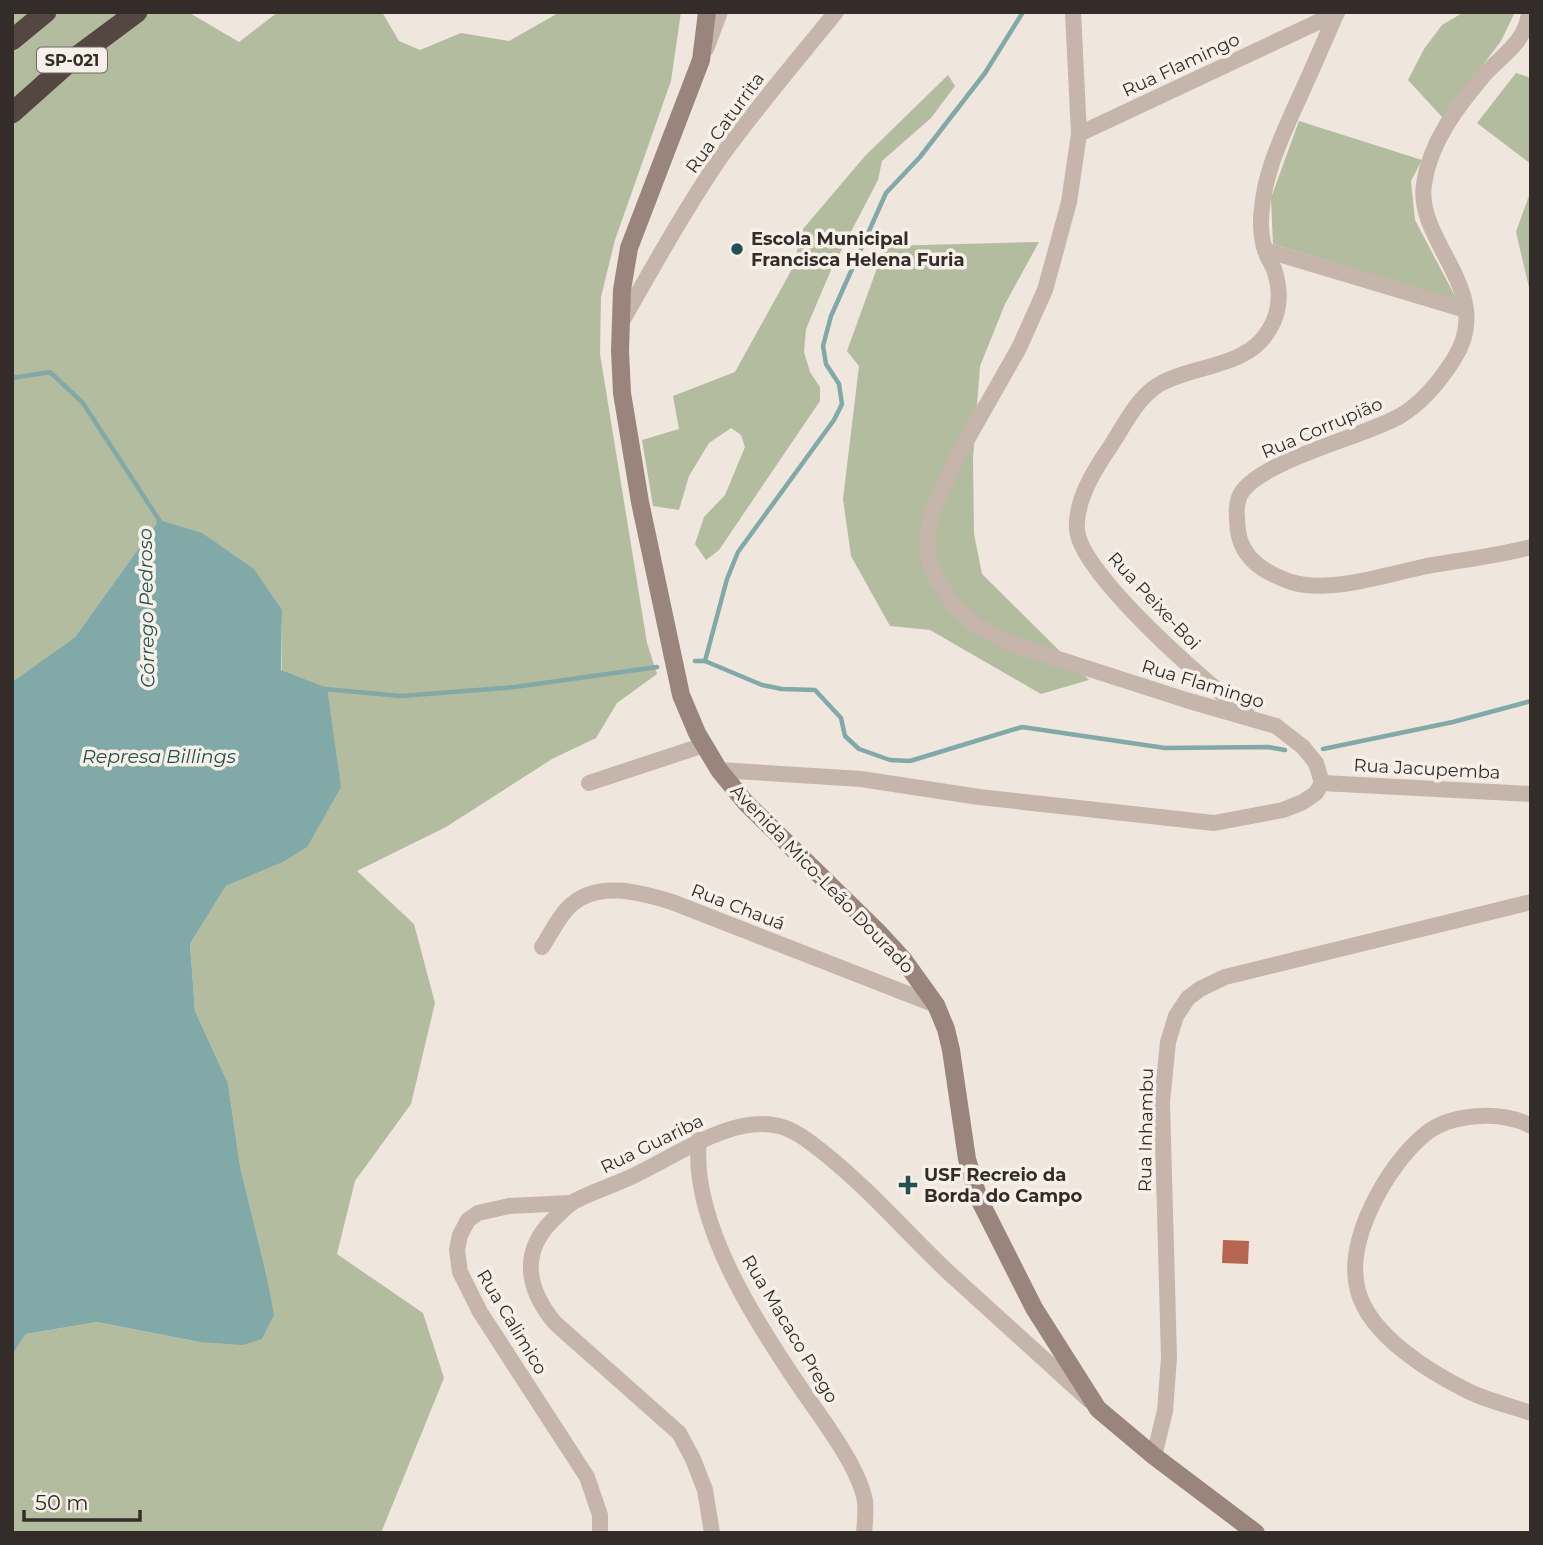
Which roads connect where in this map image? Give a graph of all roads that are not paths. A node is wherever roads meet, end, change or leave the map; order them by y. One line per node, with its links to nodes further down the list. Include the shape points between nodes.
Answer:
1 (46, 12): 9 (highway, SP-021)
2 (137, 12): 11 (highway, SP-021, via 66,64)
3 (707, 12): 10 (street, Avenida Mico-Leão Dourado)
4 (720, 12): 10 (street)
5 (836, 12): 14 (street, Rua Caturrita, via 720,159)
6 (1073, 12): 12 (street, Rua Flamingo)
7 (1337, 12): 12 (street, Rua Flamingo); 13 (street, Rua Peixe-Boi, via 1275,152 1264,188)
8 (1529, 12): 16 (street, Rua Corrupião, via 1519,40 1485,74 1436,140 1427,168 1423,189 1428,217 1461,286)
9 (12, 40)
10 (701, 60): 15 (street, Avenida Mico-Leão Dourado)
11 (12, 113)
12 (1079, 134): 19 (street, Rua Flamingo, via 1069,202 1045,290 933,510 927,534 929,559 952,603 977,626 1012,644)
13 (1265, 250): 16 (street); 19 (street, Rua Peixe-Boi, via 1280,298 1269,330 1250,351 1172,378 1143,397 1087,486 1076,528 1097,571 1147,626 1197,674)
14 (655, 263): 15 (street, via 640,271); 17 (street, Rua Caturrita)
15 (624, 270): 17 (street, Avenida Mico-Leão Dourado)
16 (1466, 310): 18 (street, Rua Corrupião, via 1455,356 1422,399 1384,425 1322,447 1247,485 1236,512 1240,545 1268,574 1323,585)
17 (621, 323): 20 (street, Avenida Mico-Leão Dourado, via 622,393 640,502 677,682)
18 (1531, 547)
19 (1254, 718): 23 (street, Rua Flamingo, via 1276,726 1303,747 1317,762)
20 (704, 745): 21 (street, Avenida Mico-Leão Dourado); 22 (street)
21 (719, 770): 23 (street, via 861,779 1214,823 1283,810 1303,802); 27 (street, Avenida Mico-Leão Dourado, via 769,827 895,950)
22 (589, 783)
23 (1322, 783): 24 (street, Rua Jacupemba)
24 (1531, 794)
25 (1531, 902): 33 (street, Rua Inhambu, via 1225,977 1188,998 1168,1042 1162,1102 1169,1358 1165,1411)
26 (542, 947): 27 (street, Rua Chauá, via 568,908 584,897 611,890 640,892)
27 (936, 1005): 31 (street, Avenida Mico-Leão Dourado, via 951,1050 967,1159 979,1199 1034,1308)
28 (1531, 1126): 32 (street, via 1495,1116 1466,1118 1425,1134 1379,1192 1363,1223 1355,1270 1365,1306 1391,1340 1430,1370 1472,1393)
29 (699, 1140): 30 (street, Rua Guariba); 31 (street, Rua Guariba, via 758,1124 780,1126 803,1136 854,1177); 36 (street, Rua Macaco Prego, via 697,1161 712,1233 782,1360 857,1476 865,1502)
30 (571, 1203): 34 (street, Rua Calimico, via 509,1206 478,1213 468,1220 457,1250 460,1272 480,1312 586,1477 600,1515); 35 (street, Rua Guariba, via 536,1239 532,1280 540,1305 679,1433 705,1490)
31 (1098, 1409): 33 (street, Avenida Mico-Leão Dourado)
32 (1531, 1413)
33 (1154, 1456): 37 (street, Avenida Mico-Leão Dourado)
34 (600, 1533)
35 (712, 1533)
36 (864, 1533)
37 (1256, 1533)

